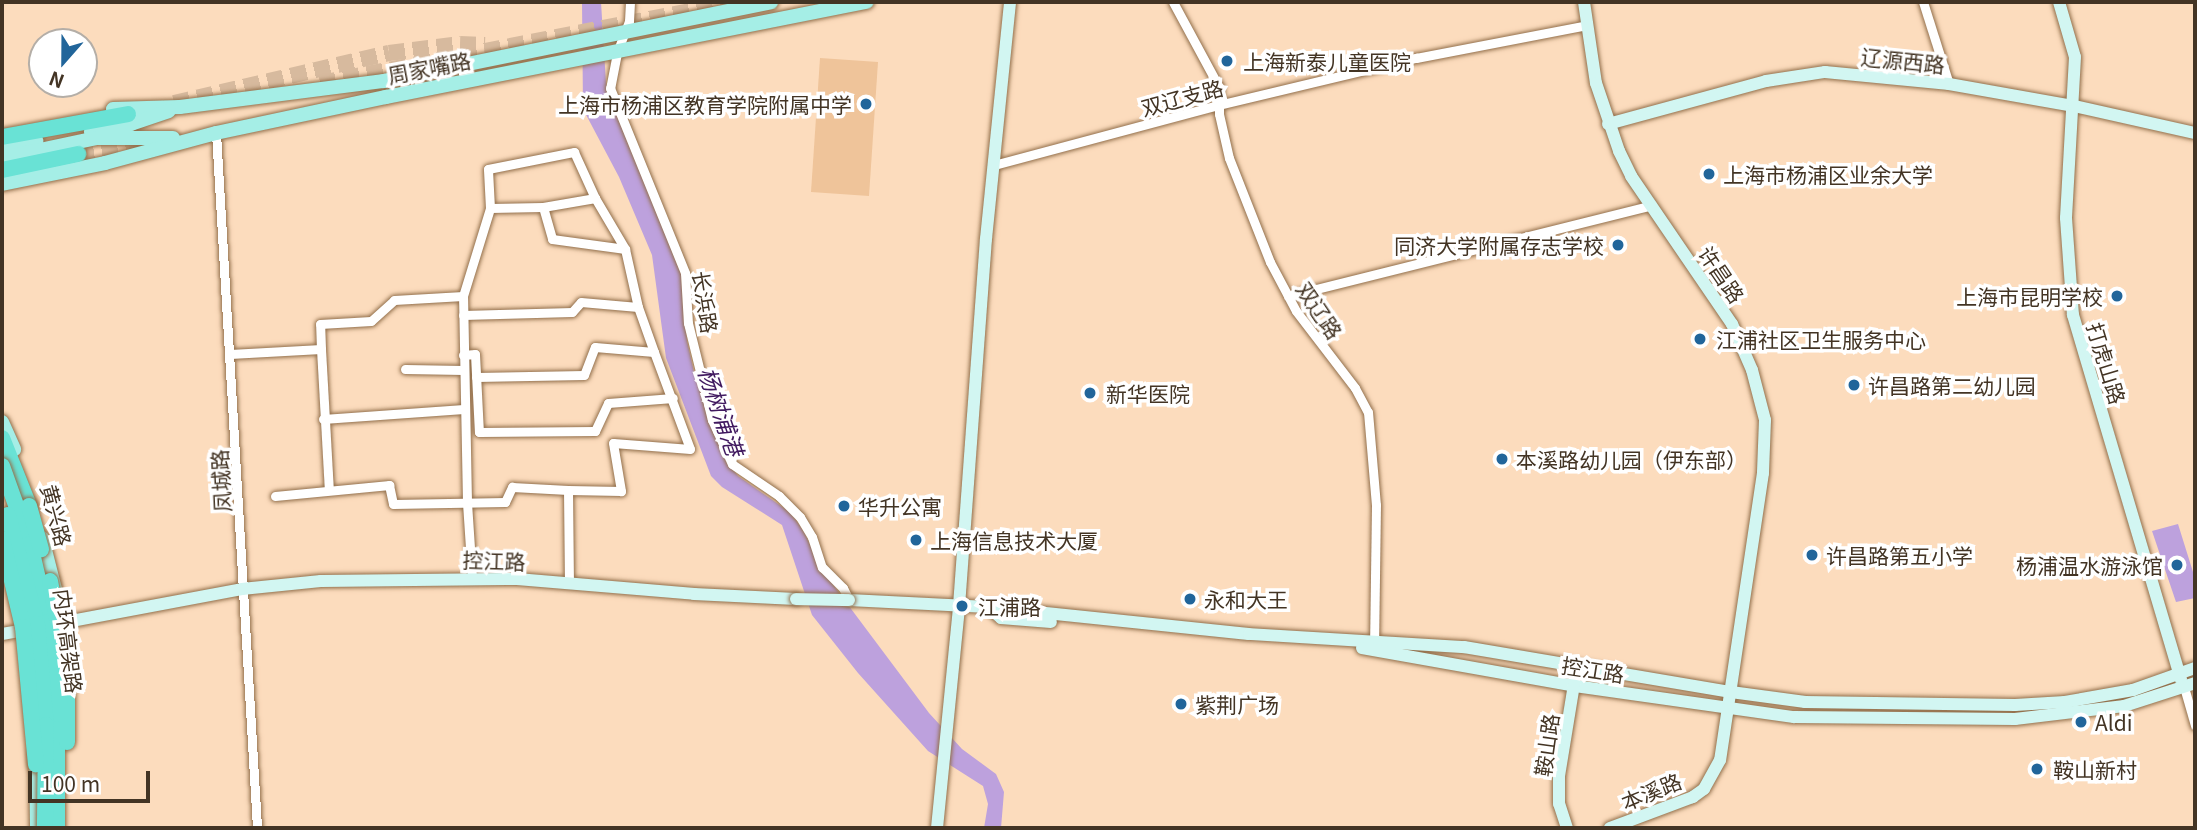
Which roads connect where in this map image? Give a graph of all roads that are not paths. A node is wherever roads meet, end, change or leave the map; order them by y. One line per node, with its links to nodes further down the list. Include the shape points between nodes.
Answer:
1 (630, 2): 10 (street, 长浜路)
2 (771, 2): 10 (main road, 周家嘴路)
3 (867, 2): 11 (main road, 周家嘴路)
4 (1010, 2): 26 (main road)
5 (1173, 2): 13 (street, 双辽路, via 1219,87)
6 (1584, 2): 9 (main road, 许昌路)
7 (1923, 2): 12 (street)
8 (2059, 2): 14 (main road, 打虎山路, via 2075,57)
9 (1587, 25): 13 (street, 双辽支路, via 1416,58); 17 (main road, 许昌路)
10 (626, 31): 11 (street, 长浜路); 15 (main road, 周家嘴路, via 384,81)
11 (611, 55): 19 (main road, 周家嘴路); 63 (street, 长浜路, via 610,88 685,273 688,323 712,420 732,464 779,496 800,517 822,567)
12 (1949, 84): 14 (main road, 辽源西路); 17 (main road, 辽源西路, via 1825,72 1797,75)
13 (1218, 105): 26 (street, 双辽支路); 35 (street, 双辽路, via 1229,158)
14 (2074, 106): 20 (main road, 辽源西路); 71 (main road, 打虎山路, via 2066,218 2073,315)
15 (180, 107): 18 (main road, 周家嘴路, via 127,107); 23 (main road, via 131,124)
16 (128, 114): 21 (highway)
17 (1608, 124): 30 (main road, 许昌路, via 1631,176)
18 (2, 129)
19 (216, 132): 22 (main road, 周家嘴路); 40 (street, 凤城路)
20 (2195, 133)
21 (2, 137)
22 (191, 138): 25 (main road, via 96,138); 28 (main road, 周家嘴路, via 105,163)
23 (2, 147)
24 (78, 154): 27 (highway)
25 (2, 158)
26 (994, 165): 64 (main road)
27 (2, 170)
28 (2, 184)
29 (595, 198): 31 (street); 32 (street, via 574,152 488,169); 33 (street)
30 (1652, 205): 35 (street); 74 (main road, 许昌路, via 1732,324 1752,370 1765,420 1763,473)
31 (543, 207): 32 (street); 33 (street, via 552,239)
32 (490, 208): 34 (street)
33 (625, 249): 36 (street)
34 (463, 296): 37 (street); 38 (street, via 394,300 371,321 320,324)
35 (1288, 296): 68 (street, 双辽路, via 1368,412 1376,505)
36 (638, 307): 37 (street, via 581,302 572,312); 39 (street)
37 (463, 315): 41 (street)
38 (321, 349): 40 (street); 47 (street)
39 (654, 352): 44 (street, via 594,347 584,375); 45 (street)
40 (230, 354): 62 (street, 凤城路)
41 (463, 355): 43 (street); 44 (street, via 475,354)
42 (405, 369): 43 (street)
43 (463, 370): 46 (street)
44 (476, 377): 45 (street, via 479,432 595,431 608,403)
45 (673, 398): 53 (street, via 690,449 613,443 621,491)
46 (464, 409): 47 (street); 56 (street)
47 (323, 419): 52 (street)
48 (2, 422): 65 (main road, 黄兴路, via 40,530 58,599)
49 (2, 438): 79 (highway, bridge, via 29,506 56,604 67,673)
50 (2, 454): 65 (main road, 黄兴路)
51 (2, 466): 79 (highway, 内环高架路, bridge, via 30,544 48,622)
52 (329, 489): 54 (street); 56 (street, via 389,485 393,504)
53 (568, 490): 56 (street, via 512,487 505,502); 61 (street)
54 (275, 495)
55 (2, 496): 78 (highway, 内环高架路, bridge, via 37,624 46,725)
56 (467, 502): 60 (street)
57 (2, 518): 66 (main road)
58 (2, 539): 77 (highway, bridge, via 26,653)
59 (2, 557): 66 (main road)
60 (472, 578): 61 (main road, 控江路); 62 (main road, 控江路, via 321,581)
61 (569, 584): 63 (main road, 控江路, bridge, via 762,599)
62 (242, 589): 65 (main road, 控江路); 80 (street, 凤城路)
63 (849, 600): 64 (main road, 控江路)
64 (959, 606): 68 (main road, 控江路); 81 (main road)
65 (56, 624): 66 (main road, 控江路); 79 (main road, 黄兴路, via 61,699)
66 (27, 629): 67 (main road, 控江路); 77 (main road, via 36,722)
67 (2, 634)
68 (1374, 645): 69 (main road, 控江路, via 1464,647); 73 (main road, 控江路)
69 (1577, 666): 73 (main road, 鞍山路); 74 (main road, 控江路)
70 (2195, 668): 71 (main road, 控江路)
71 (2178, 673): 72 (main road, 打虎山路); 74 (main road, 控江路, via 2123,692 2015,705 1805,702)
72 (2189, 685): 75 (main road, 控江路, via 2124,706 2015,719 1900,724); 76 (street, 打虎山路)
73 (1575, 686): 75 (main road, 控江路); 82 (main road, 鞍山路, via 1559,776 1559,804)
74 (1731, 692): 75 (main road, 许昌路)
75 (1729, 709): 83 (main road, 本溪路, via 1720,760 1704,789)
76 (2195, 725)
77 (38, 828)
78 (46, 828)
79 (60, 828)
80 (257, 828)
81 (937, 828)
82 (1567, 828)
83 (1610, 828)

